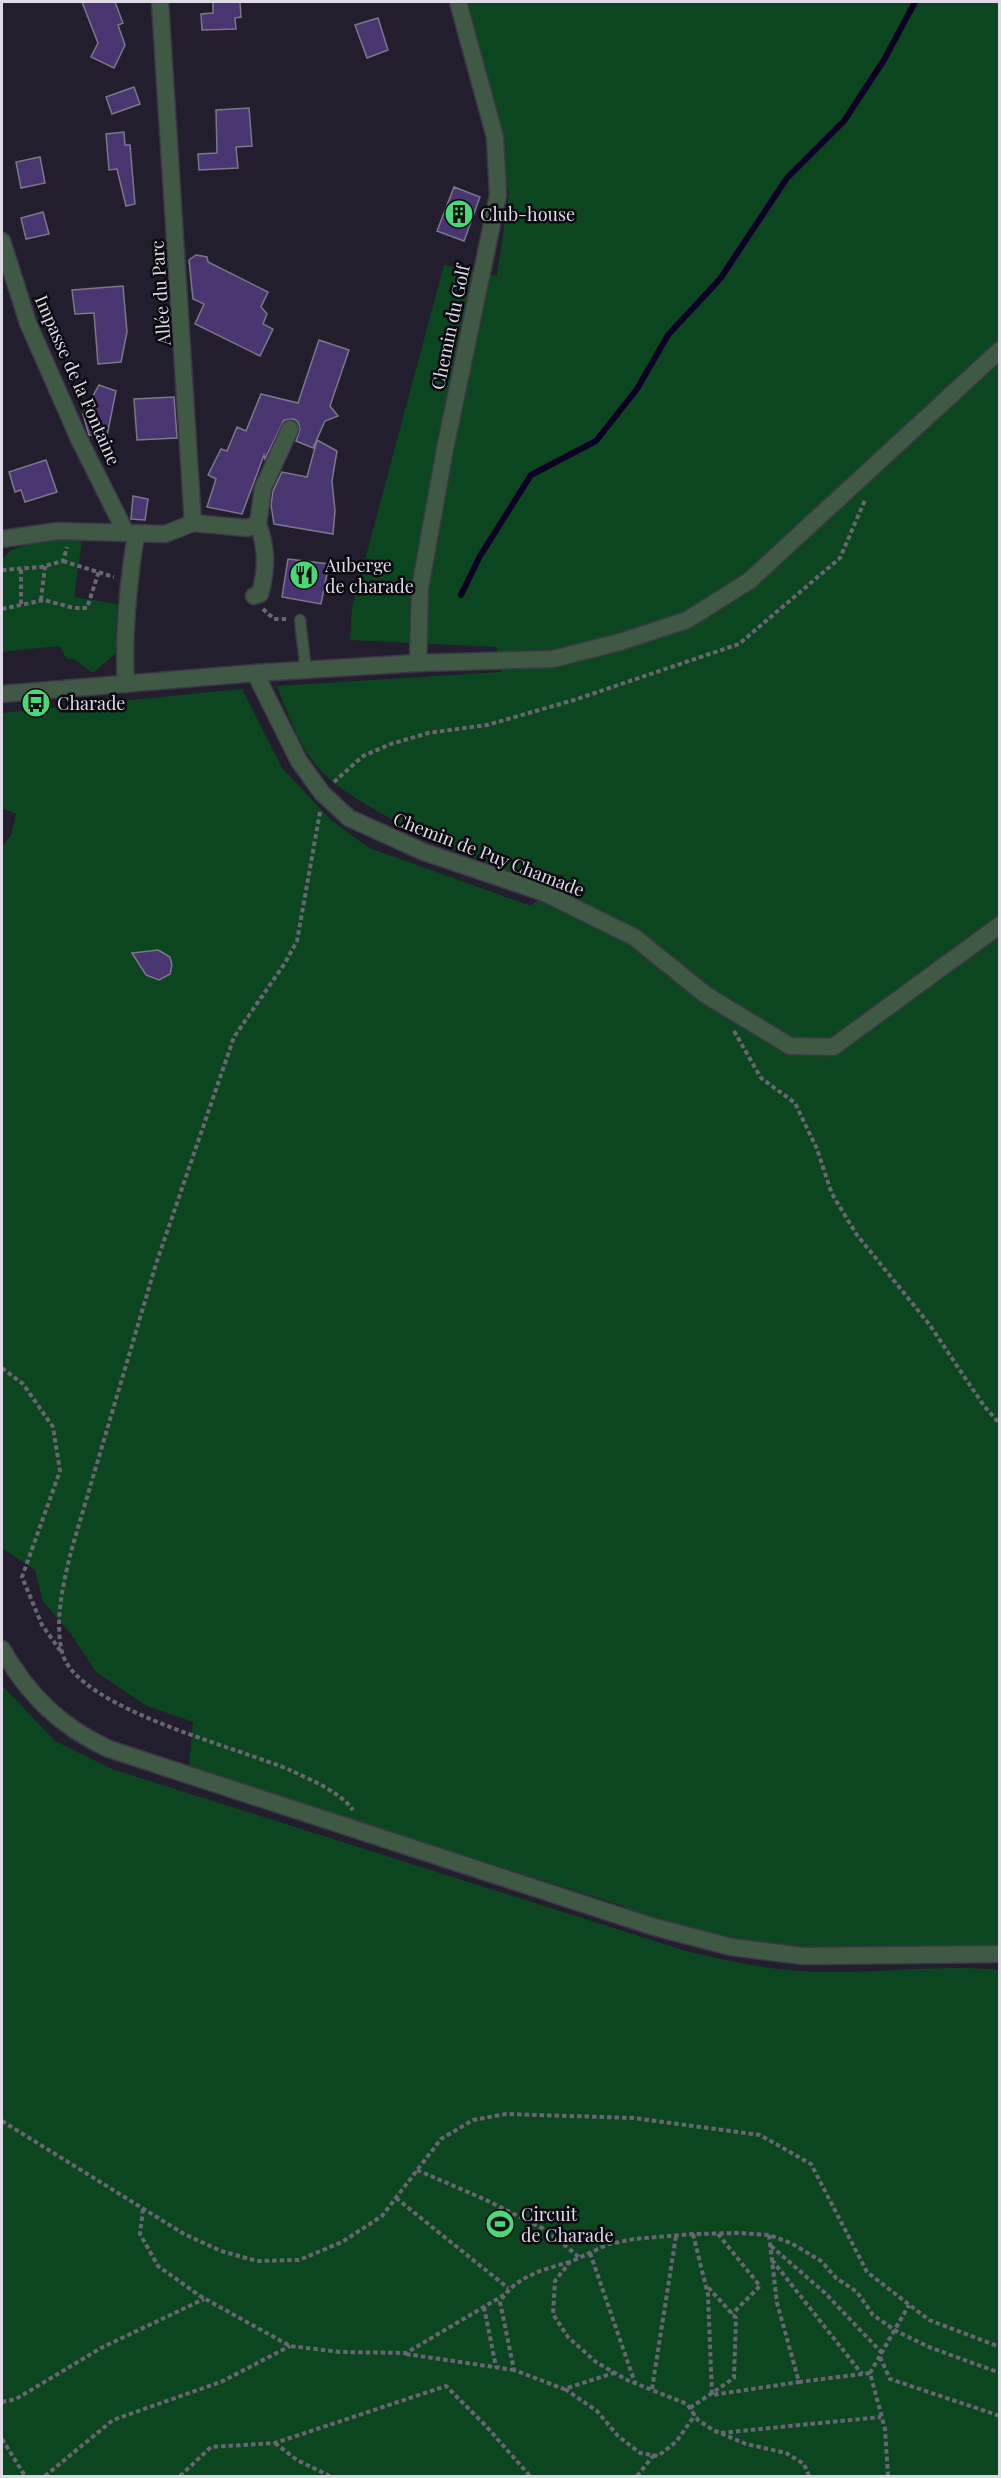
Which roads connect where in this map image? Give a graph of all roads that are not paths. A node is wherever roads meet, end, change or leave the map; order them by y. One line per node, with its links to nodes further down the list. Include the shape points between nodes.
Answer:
1 (160, 2): 6 (street, Allée du Parc)
2 (458, 2): 12 (street, Chemin du Golf, via 495,137 498,195 422,576)
3 (2, 241): 8 (street, Impasse de la Fontaine, via 28,323 79,439)
4 (999, 350): 12 (street, via 749,581 687,620 554,659)
5 (290, 429): 7 (street, via 263,488)
6 (193, 523): 7 (street, via 247,528); 8 (street, via 165,534)
7 (258, 524): 10 (street, via 265,544 265,577 260,594)
8 (131, 533): 9 (street, via 72,531); 15 (street, via 123,642)
9 (2, 540)
10 (254, 596)
11 (300, 620): 13 (lane)
12 (418, 663): 13 (street)
13 (306, 671): 14 (street)
14 (255, 673): 15 (street); 17 (street, Chemin de Puy Chamade, via 299,761 322,793 349,818 424,852 545,893 634,937 723,1005 790,1046 833,1047)
15 (126, 684): 16 (street)
16 (2, 694)
17 (999, 925)
18 (2, 1649): 19 (street, via 40,1702 74,1731 94,1742 651,1926 730,1947 802,1956)
19 (999, 1954)

